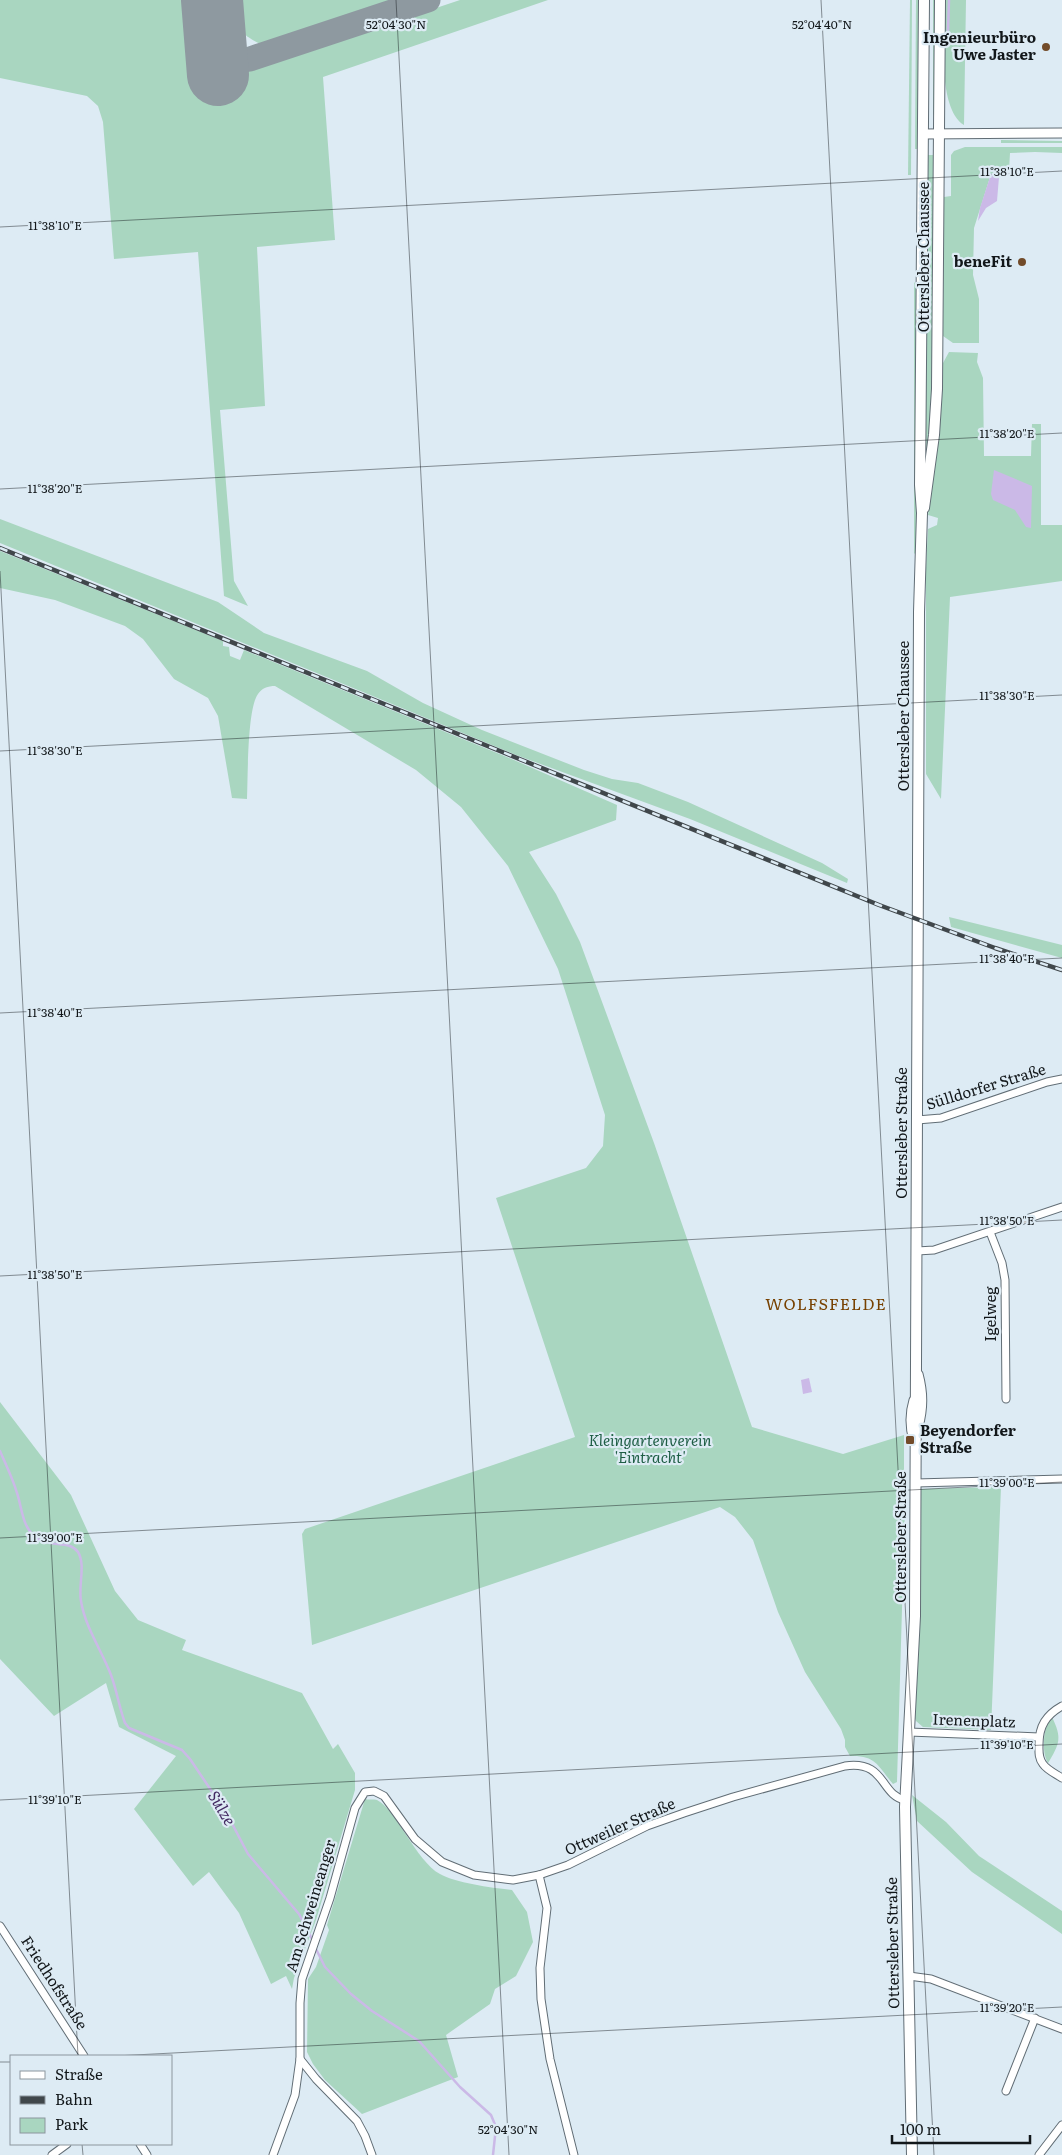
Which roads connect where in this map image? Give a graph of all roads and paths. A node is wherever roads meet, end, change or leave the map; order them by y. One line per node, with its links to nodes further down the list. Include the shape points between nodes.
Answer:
1 (924, 0): 4 (main road, Ottersleber Chaussee)
2 (940, 0): 3 (main road, Ottersleber Chaussee)
3 (939, 133): 4 (street); 5 (street); 6 (main road, Ottersleber Chaussee, via 937,396 927,497)
4 (923, 134): 6 (main road, Ottersleber Chaussee)
5 (1062, 134)
6 (922, 513): 7 (main road, Ottersleber Chaussee)
7 (917, 920): 9 (main road, Ottersleber Straße)
8 (1062, 1079): 9 (street, Sülldorfer Straße, via 941,1118)
9 (917, 1120): 12 (main road, Ottersleber Straße)
10 (1062, 1207): 11 (street)
11 (990, 1232): 12 (street, via 934,1250); 15 (street, Igelweg, via 1004,1269)
12 (917, 1251): 13 (main road, Ottersleber Straße)
13 (916, 1365): 14 (main road, Ottersleber Straße); 16 (street, via 923,1389 923,1411)
14 (917, 1390): 16 (main road, Ottersleber Straße); 17 (street, via 910,1409 910,1431)
15 (1006, 1400)
16 (916, 1434): 17 (main road, Ottersleber Straße)
17 (916, 1453): 19 (main road, Ottersleber Straße)
18 (1062, 1479): 19 (street)
19 (916, 1483): 21 (main road, Ottersleber Straße, via 915,1616)
20 (1062, 1706): 22 (street, via 1052,1712 1043,1724)
21 (909, 1732): 22 (street, Irenenplatz); 25 (main road, Ottersleber Straße)
22 (1039, 1738): 23 (street, via 1040,1760)
23 (1062, 1778)
24 (362, 1794): 26 (street, Ottweiler Straße, via 371,1790 382,1794 422,1846 451,1867 501,1879); 32 (street, Am Schweineanger, via 304,1973 300,1991)
25 (905, 1800): 26 (street, Ottweiler Straße, via 870,1768 845,1766 733,1797 647,1826 568,1865); 28 (main road, Ottersleber Straße)
26 (539, 1875): 39 (street, via 547,1908 540,1968 541,1999 550,2059)
27 (0, 1926): 31 (street, Friedhofstraße)
28 (909, 1976): 29 (street, via 931,1979); 40 (main road, Ottersleber Straße)
29 (1035, 2018): 30 (street); 33 (street)
30 (1062, 2029)
31 (83, 2055)
32 (300, 2059): 37 (street, Am Schweineanger, via 293,2102); 38 (street, via 354,2118 366,2136)
33 (1006, 2091)
34 (1062, 2125): 41 (street)
35 (66, 2145): 36 (street)
36 (52, 2155)
37 (273, 2155)
38 (372, 2155)
39 (574, 2155)
40 (912, 2155)
41 (1039, 2155)

